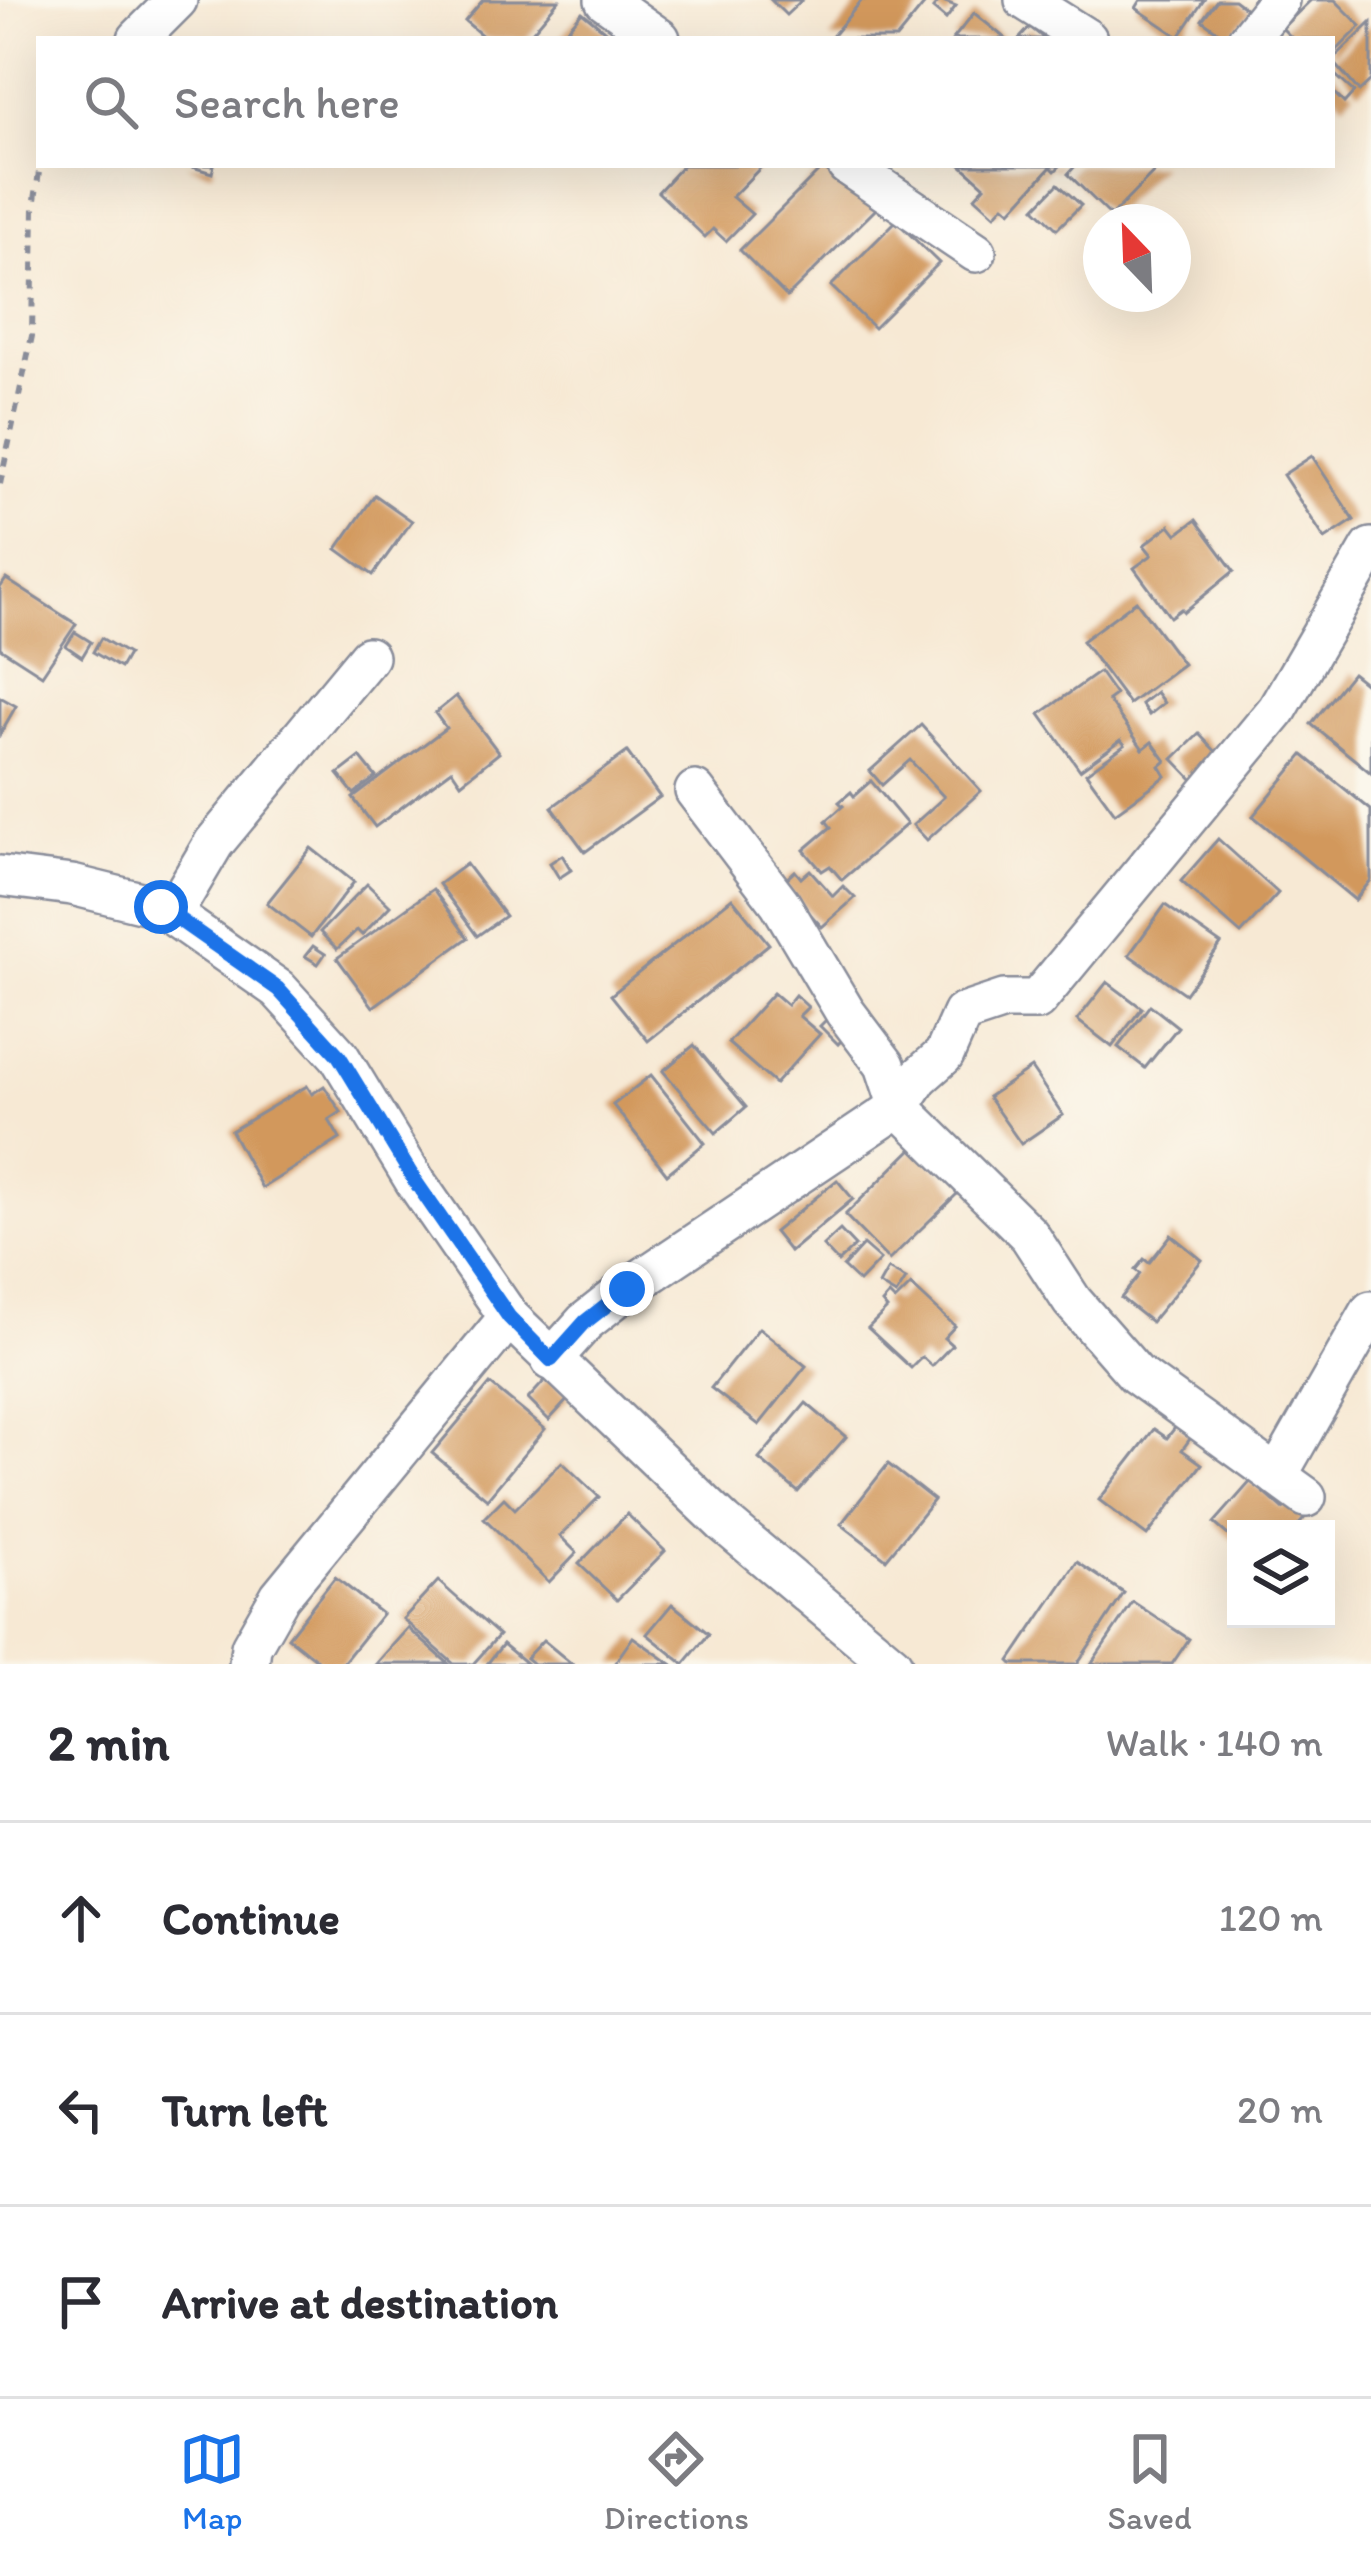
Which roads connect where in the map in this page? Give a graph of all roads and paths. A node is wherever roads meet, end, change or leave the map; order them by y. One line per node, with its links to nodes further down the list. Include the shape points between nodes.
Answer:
1 (177, 0): 5 (street)
2 (605, 0): 6 (street)
3 (1025, 0): 7 (street)
4 (1279, 0): 8 (street)
5 (142, 36)
6 (656, 36)
7 (1082, 36)
8 (1250, 36)
9 (40, 168): 12 (path, via 32,336)
10 (852, 168): 11 (street)
11 (976, 251)
12 (0, 484)
13 (1371, 548): 18 (street, via 1277,710 1036,1000 962,1014 944,1054)
14 (368, 656): 17 (street, via 214,843)
15 (695, 791): 18 (street, via 885,1064)
16 (0, 876): 17 (street, via 72,885)
17 (172, 914): 20 (street, via 278,989 339,1056)
18 (899, 1106): 19 (street, via 1029,1235 1072,1301 1136,1374 1291,1486); 21 (street, via 627,1289)
19 (1371, 1311)
20 (509, 1317): 21 (street); 22 (street, via 280,1596)
21 (551, 1360): 23 (street)
22 (249, 1664)
23 (892, 1664)

